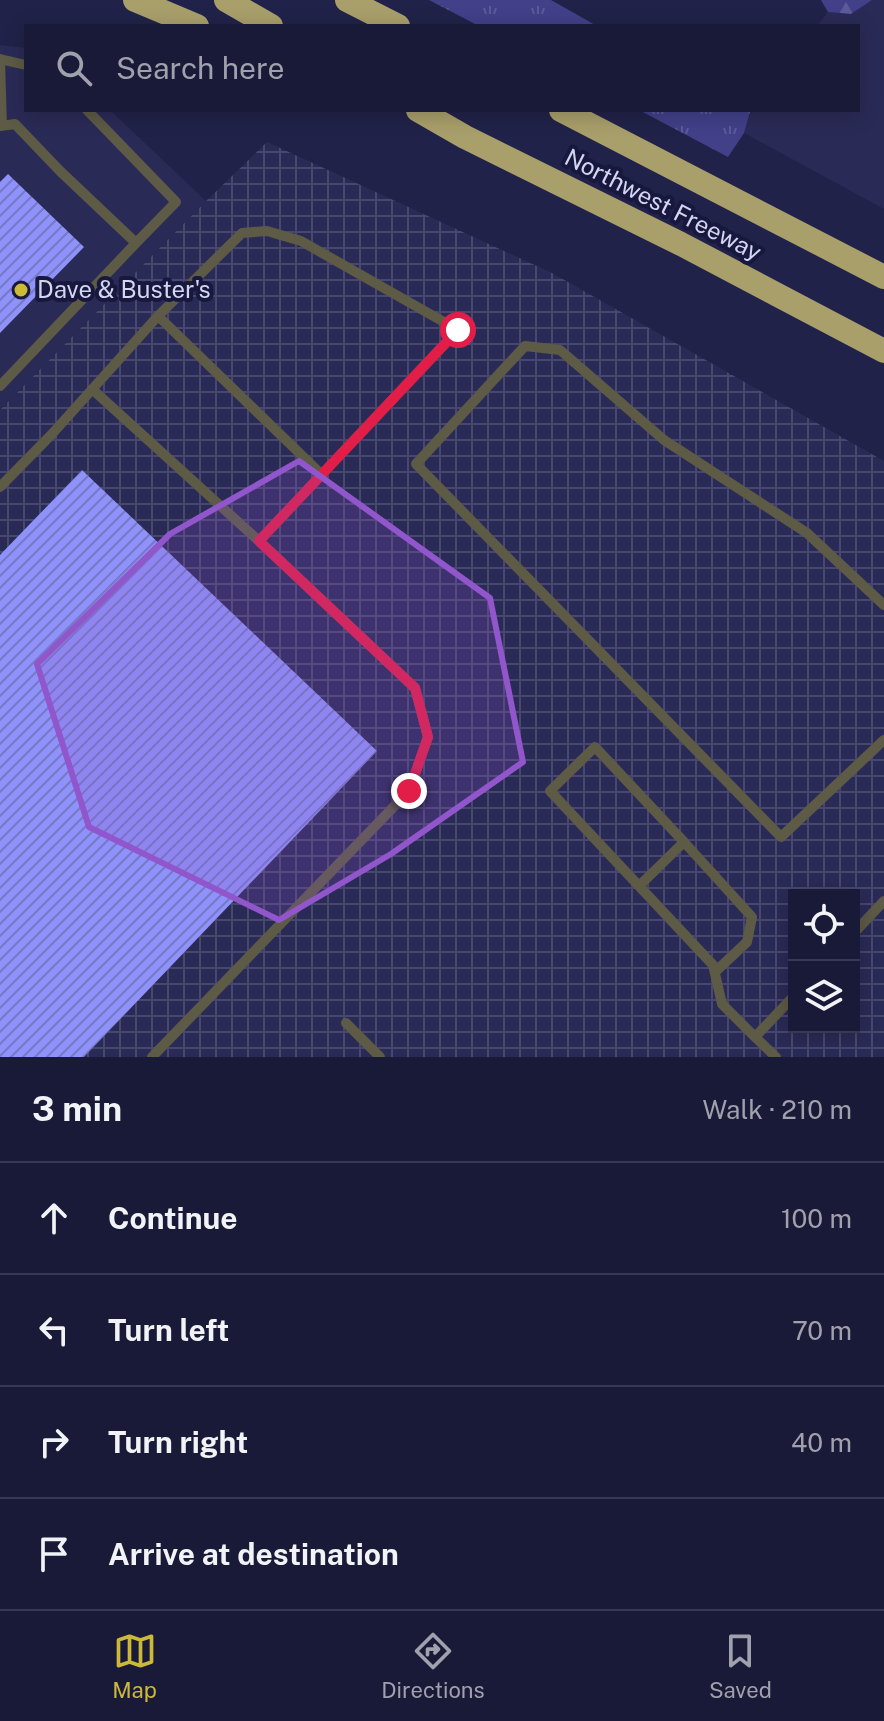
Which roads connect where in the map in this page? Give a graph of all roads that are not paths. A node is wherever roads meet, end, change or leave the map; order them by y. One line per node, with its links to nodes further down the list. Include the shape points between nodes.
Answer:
1 (135, 0): 4 (highway)
2 (226, 0): 5 (highway)
3 (347, 0): 6 (highway)
4 (192, 24)
5 (268, 24)
6 (394, 24)
7 (0, 59): 8 (lane); 13 (lane)
8 (24, 65)
9 (89, 112): 15 (lane, via 176,202)
10 (404, 112): 14 (highway)
11 (421, 112): 14 (highway, Northwest Freeway)
12 (565, 112): 16 (highway, Northwest Freeway)
13 (1, 126): 15 (lane, via 15,124)
14 (465, 137): 18 (highway, Northwest Freeway)
15 (136, 243): 19 (lane)
16 (884, 277)
17 (158, 316): 20 (lane); 21 (lane); 21 (lane, via 242,233 267,231 301,241 458,330)
18 (884, 351)
19 (0, 386)
20 (92, 389): 22 (lane); 23 (lane)
21 (321, 474): 23 (lane)
22 (0, 487)
23 (259, 541): 34 (lane, via 415,688 428,737 409,791)
24 (884, 605): 25 (lane, via 807,533 664,440 560,350 525,346 416,464 781,837)
25 (884, 740)
26 (684, 842): 27 (lane); 27 (lane, via 595,747 550,791); 30 (lane, via 752,917 747,942)
27 (639, 886): 30 (lane)
28 (884, 901): 29 (lane)
29 (860, 927)
30 (715, 972): 33 (lane, via 722,1004)
31 (788, 1002): 33 (lane)
32 (346, 1023): 35 (lane)
33 (755, 1037): 36 (lane)
34 (152, 1057)
35 (380, 1057)
36 (776, 1057)

